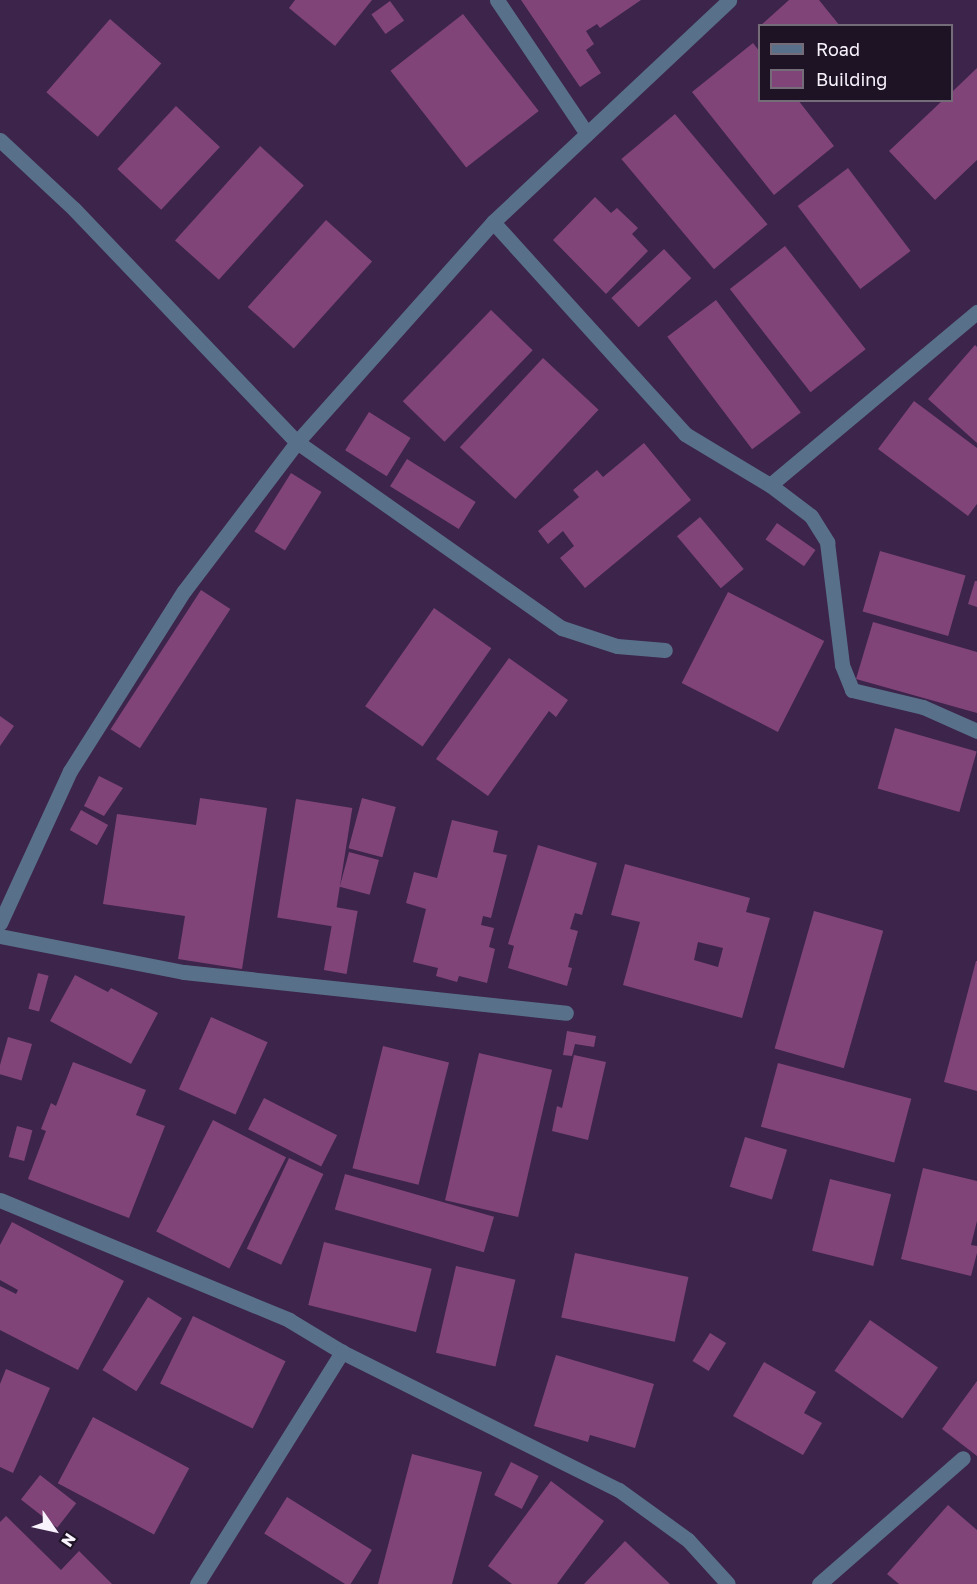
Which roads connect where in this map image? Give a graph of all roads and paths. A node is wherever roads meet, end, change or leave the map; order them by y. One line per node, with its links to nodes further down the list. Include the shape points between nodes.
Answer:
1 (497, 0): 3 (street)
2 (729, 0): 3 (street)
3 (586, 134): 5 (street)
4 (0, 140): 7 (street, via 74,209)
5 (493, 222): 7 (street); 8 (street, via 685,434)
6 (977, 312): 8 (street)
7 (297, 442): 9 (street, via 562,628 617,646); 11 (street, via 184,591 70,771)
8 (770, 485): 10 (street, via 811,516 827,542 842,665 852,690 923,707)
9 (665, 650)
10 (977, 731)
11 (0, 923)
12 (0, 936): 13 (street, via 184,972)
13 (566, 1013)
14 (0, 1200): 15 (street, via 289,1320)
15 (342, 1352): 17 (street); 18 (street, via 619,1490 688,1540)
16 (963, 1458): 19 (street)
17 (197, 1584)
18 (728, 1584)
19 (819, 1584)

